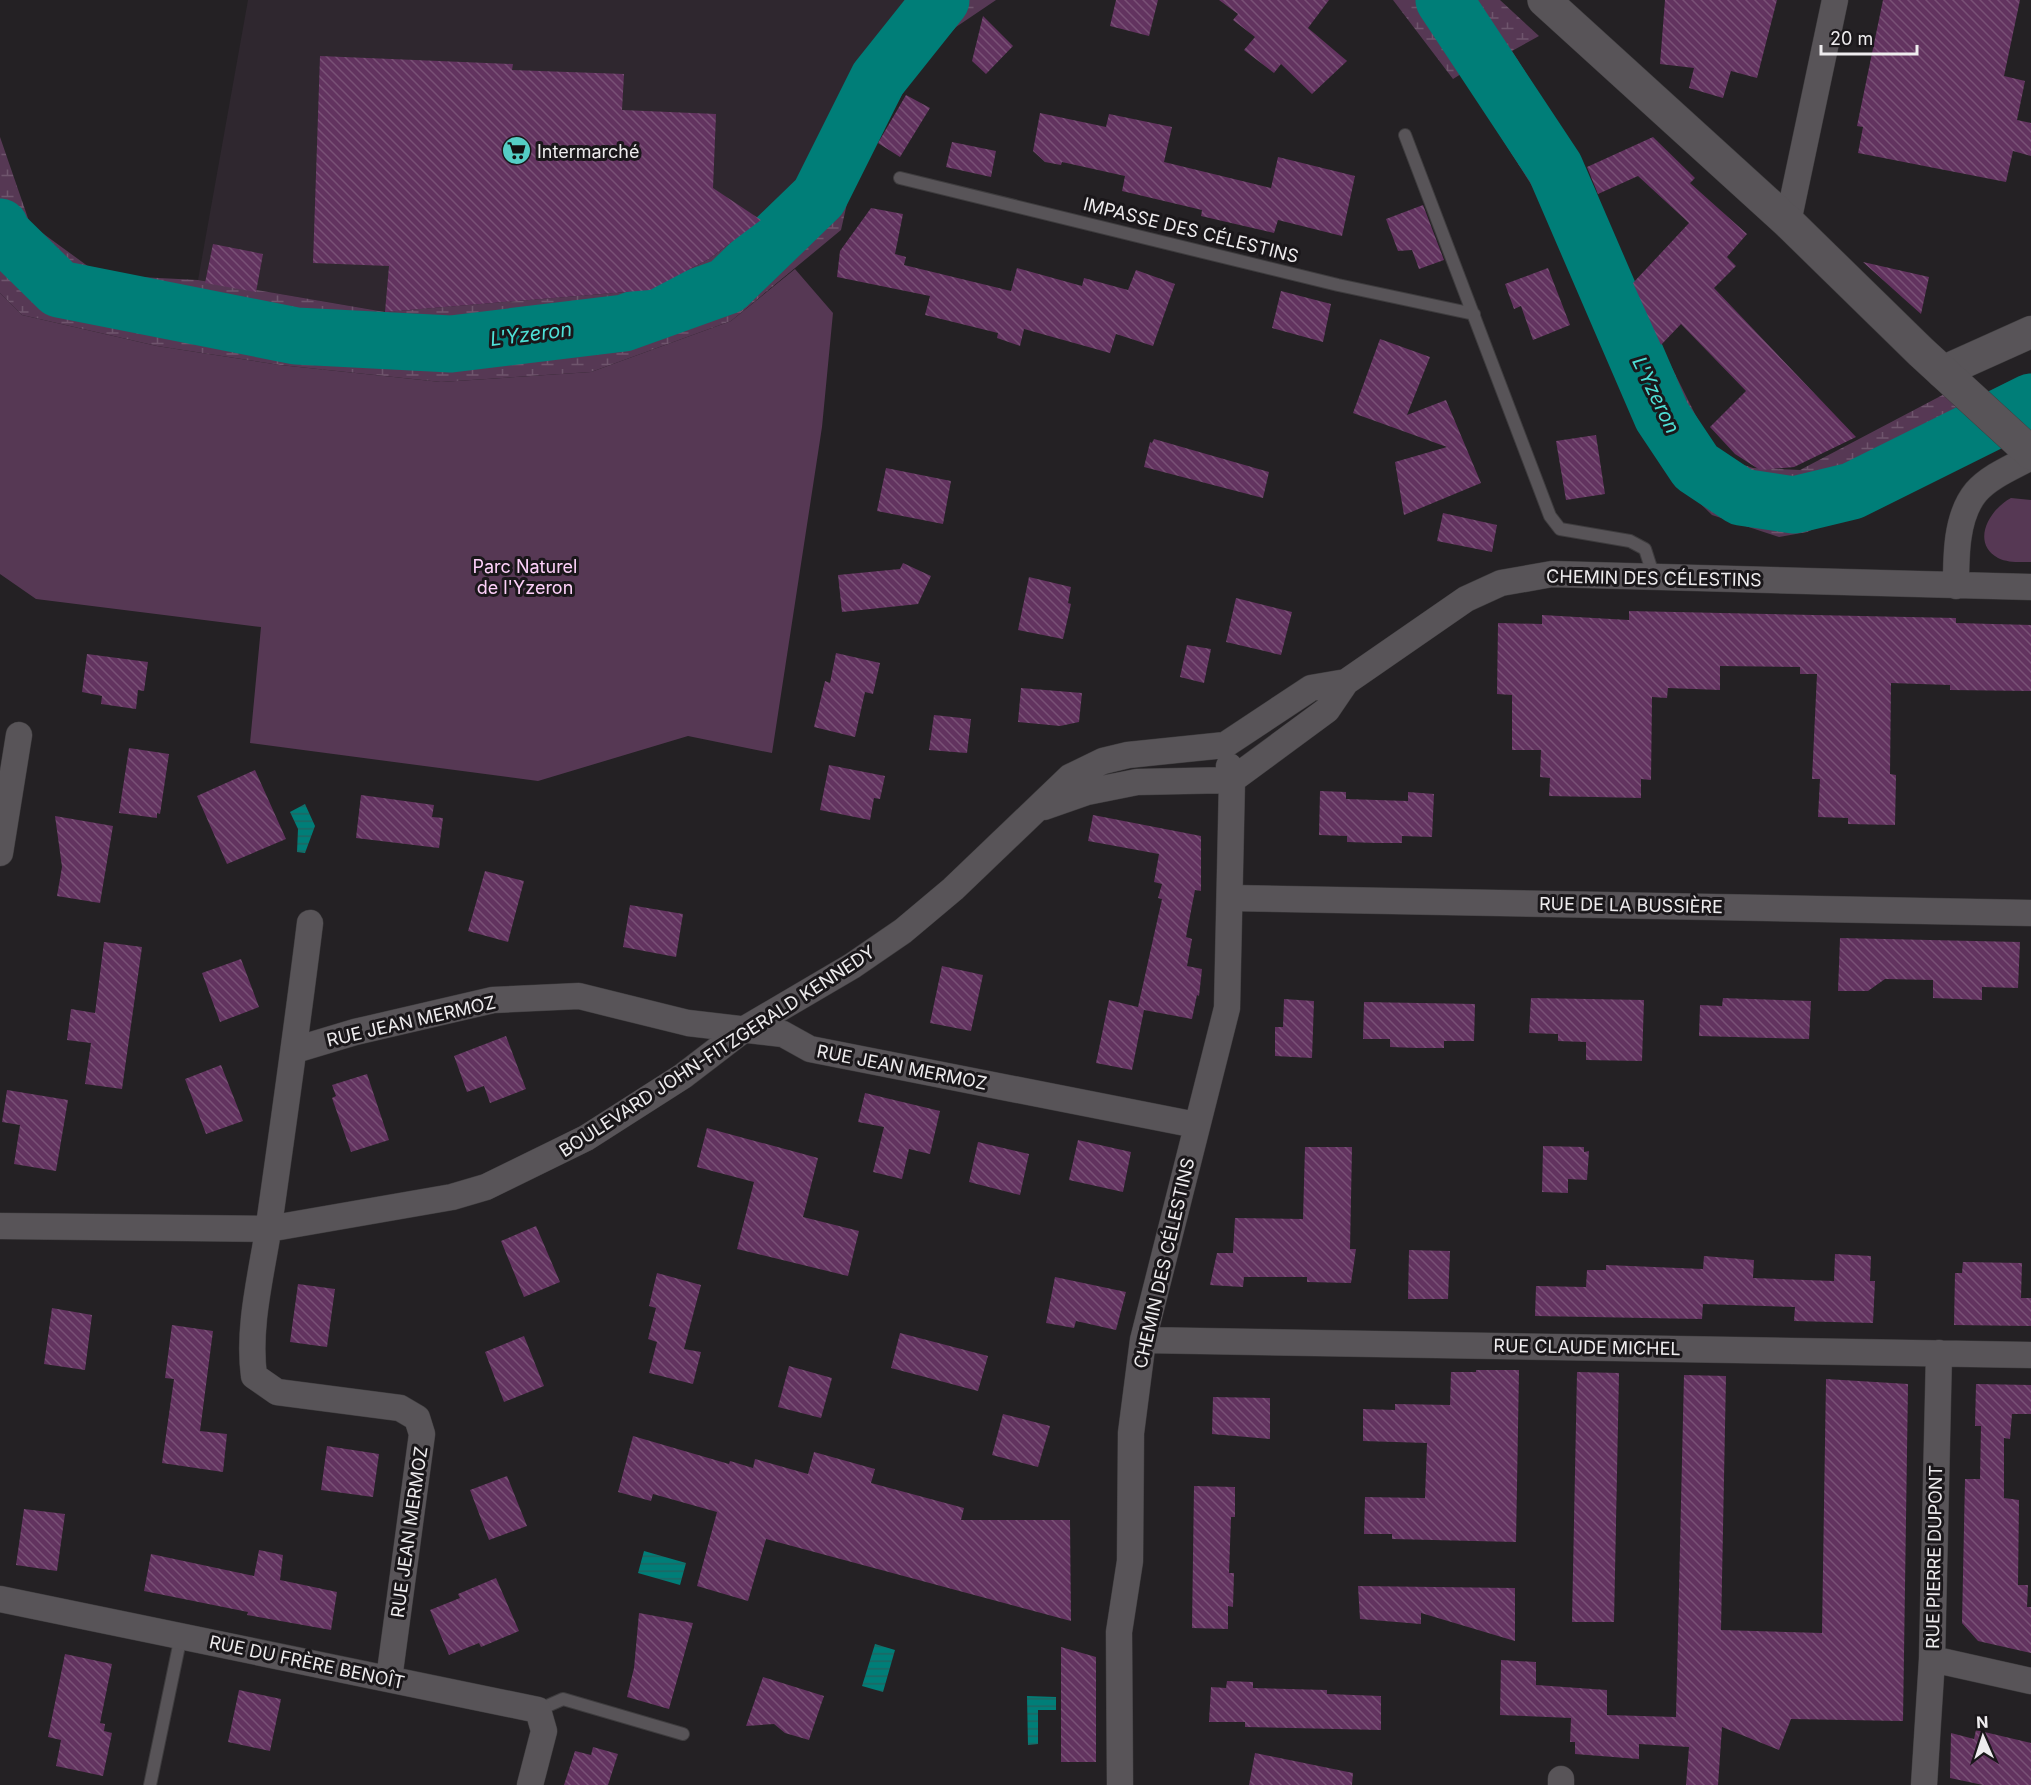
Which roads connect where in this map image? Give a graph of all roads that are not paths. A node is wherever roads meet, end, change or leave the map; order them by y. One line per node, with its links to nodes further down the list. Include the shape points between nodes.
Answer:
1 (1544, 0): 5 (main road)
2 (1835, 0): 5 (street)
3 (1405, 135): 6 (lane)
4 (900, 178): 6 (lane, IMPASSE DES CÉLESTINS, via 1338,285)
5 (1788, 222): 8 (main road)
6 (1474, 314): 10 (lane, via 1550,516 1560,529 1630,541 1645,549)
7 (2031, 332): 8 (street)
8 (1950, 379): 9 (main road)
9 (2026, 450): 11 (street, via 1976,492 1965,512 1957,545)
10 (1654, 577): 11 (street, CHEMIN DES CÉLESTINS); 13 (street, CHEMIN DES CÉLESTINS, via 1552,574 1501,583 1466,599)
11 (1956, 586): 12 (street, CHEMIN DES CÉLESTINS)
12 (2031, 587)
13 (1346, 682): 15 (street, CHEMIN DES CÉLESTINS, via 1311,688); 16 (street, CHEMIN DES CÉLESTINS, via 1327,710)
14 (19, 735): 18 (street)
15 (1225, 746): 16 (street, CHEMIN DES CÉLESTINS); 17 (street, BOULEVARD JOHN-FITZGERALD KENNEDY, via 1103,761 1070,777)
16 (1232, 780): 17 (street, BOULEVARD JOHN-FITZGERALD KENNEDY, via 1137,782 1087,792); 19 (street, CHEMIN DES CÉLESTINS)
17 (1033, 812): 22 (street, BOULEVARD JOHN-FITZGERALD KENNEDY, via 903,931)
18 (0, 853)
19 (1230, 898): 20 (street, RUE DE LA BUSSIÈRE); 24 (street, CHEMIN DES CÉLESTINS, via 1227,1008)
20 (2031, 912)
21 (310, 923): 23 (street, RUE JEAN MERMOZ)
22 (743, 1030): 23 (street, RUE JEAN MERMOZ, via 688,1023 568,996 493,1000); 24 (street, RUE JEAN MERMOZ, via 783,1034 810,1049); 26 (street, BOULEVARD JOHN-FITZGERALD KENNEDY, via 683,1076 586,1138 514,1176 452,1197)
23 (295, 1050): 26 (street, RUE JEAN MERMOZ)
24 (1196, 1125): 27 (street, CHEMIN DES CÉLESTINS)
25 (0, 1226): 26 (street, BOULEVARD JOHN-FITZGERALD KENNEDY)
26 (268, 1229): 33 (street, RUE JEAN MERMOZ, via 251,1354 254,1376 277,1392 400,1408 417,1418 422,1434)
27 (1143, 1340): 28 (street, RUE CLAUDE MICHEL); 39 (street, CHEMIN DES CÉLESTINS, via 1131,1433 1130,1561 1119,1632)
28 (1939, 1353): 29 (street, RUE CLAUDE MICHEL); 32 (street, RUE PIERRE DUPONT)
29 (2031, 1355)
30 (0, 1599): 31 (street, RUE DU FRÈRE BENOÎT)
31 (182, 1636): 33 (street, RUE DU FRÈRE BENOÎT); 37 (lane)
32 (1932, 1659): 34 (street, RUE PIERRE DUPONT); 40 (street)
33 (389, 1679): 35 (street, RUE DU FRÈRE BENOÎT)
34 (2031, 1681)
35 (538, 1710): 36 (lane, via 563,1699); 38 (street, via 544,1731)
36 (683, 1734)
37 (150, 1785)
38 (530, 1785)
39 (1120, 1785)
40 (1923, 1785)

